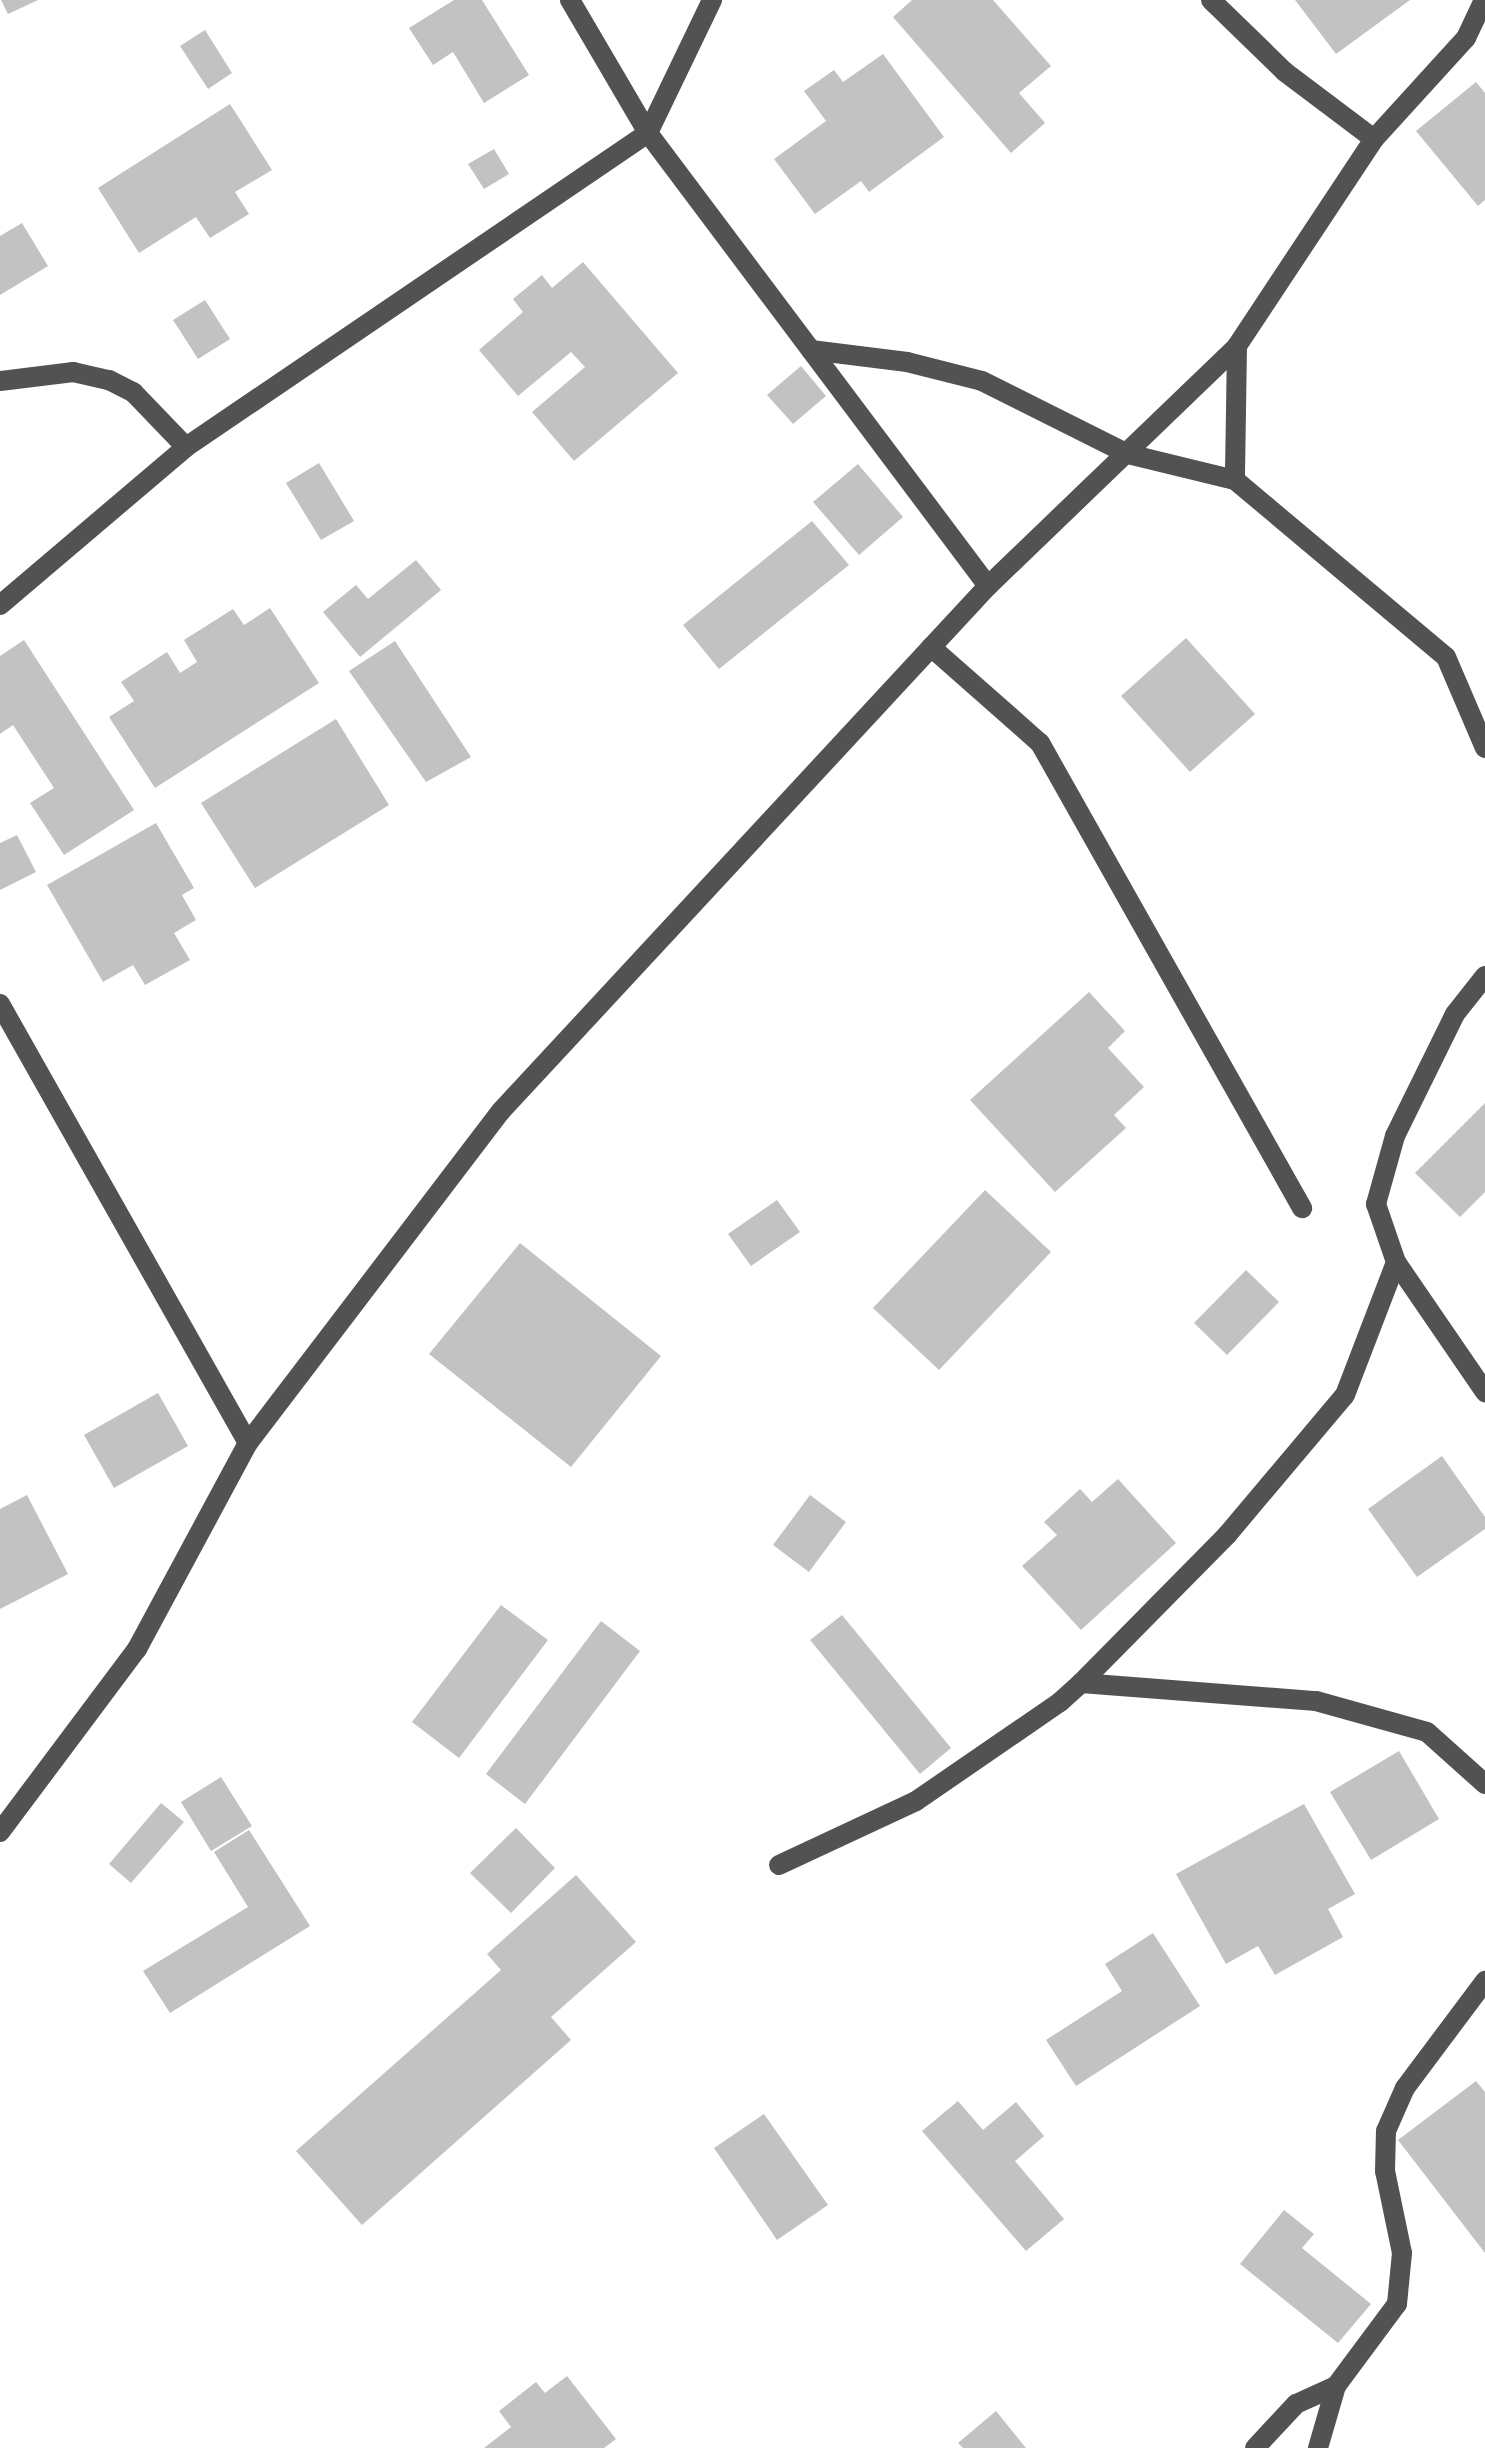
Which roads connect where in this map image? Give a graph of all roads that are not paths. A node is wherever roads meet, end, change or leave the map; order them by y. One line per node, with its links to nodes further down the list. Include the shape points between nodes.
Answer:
1 (570, 0): 5 (street)
2 (712, 0): 5 (street)
3 (1211, 0): 6 (street, via 1285,72)
4 (1484, 0): 6 (street, via 1466,38)
5 (648, 133): 8 (street); 10 (street)
6 (1374, 139): 7 (street)
7 (1237, 346): 11 (street); 12 (street)
8 (811, 350): 11 (street, via 907,362 982,381); 13 (street)
9 (0, 381): 10 (street, via 73,372 109,380 133,392)
10 (186, 447): 14 (street)
11 (1128, 454): 12 (street); 13 (street)
12 (1235, 480): 16 (street, via 1446,657)
13 (988, 586): 15 (street)
14 (0, 605)
15 (931, 647): 19 (street, via 1040,743); 22 (street, via 501,1111)
16 (1485, 748)
17 (1485, 976): 20 (street, via 1455,1014 1395,1136 1376,1204)
18 (0, 1004): 22 (street)
19 (1302, 1208)
20 (1396, 1262): 21 (street); 23 (street, via 1345,1395 1227,1535)
21 (1485, 1392)
22 (248, 1443): 25 (street, via 137,1649)
23 (1081, 1683): 24 (street, via 1316,1701 1427,1732); 26 (street, via 916,1801)
24 (1485, 1784)
25 (0, 1832)
26 (779, 1865)
27 (1485, 1981): 28 (street, via 1405,2088 1386,2131 1385,2171 1402,2253 1397,2304)
28 (1336, 2386): 29 (street, via 1296,2404); 30 (street)
29 (1255, 2448)
30 (1318, 2448)

